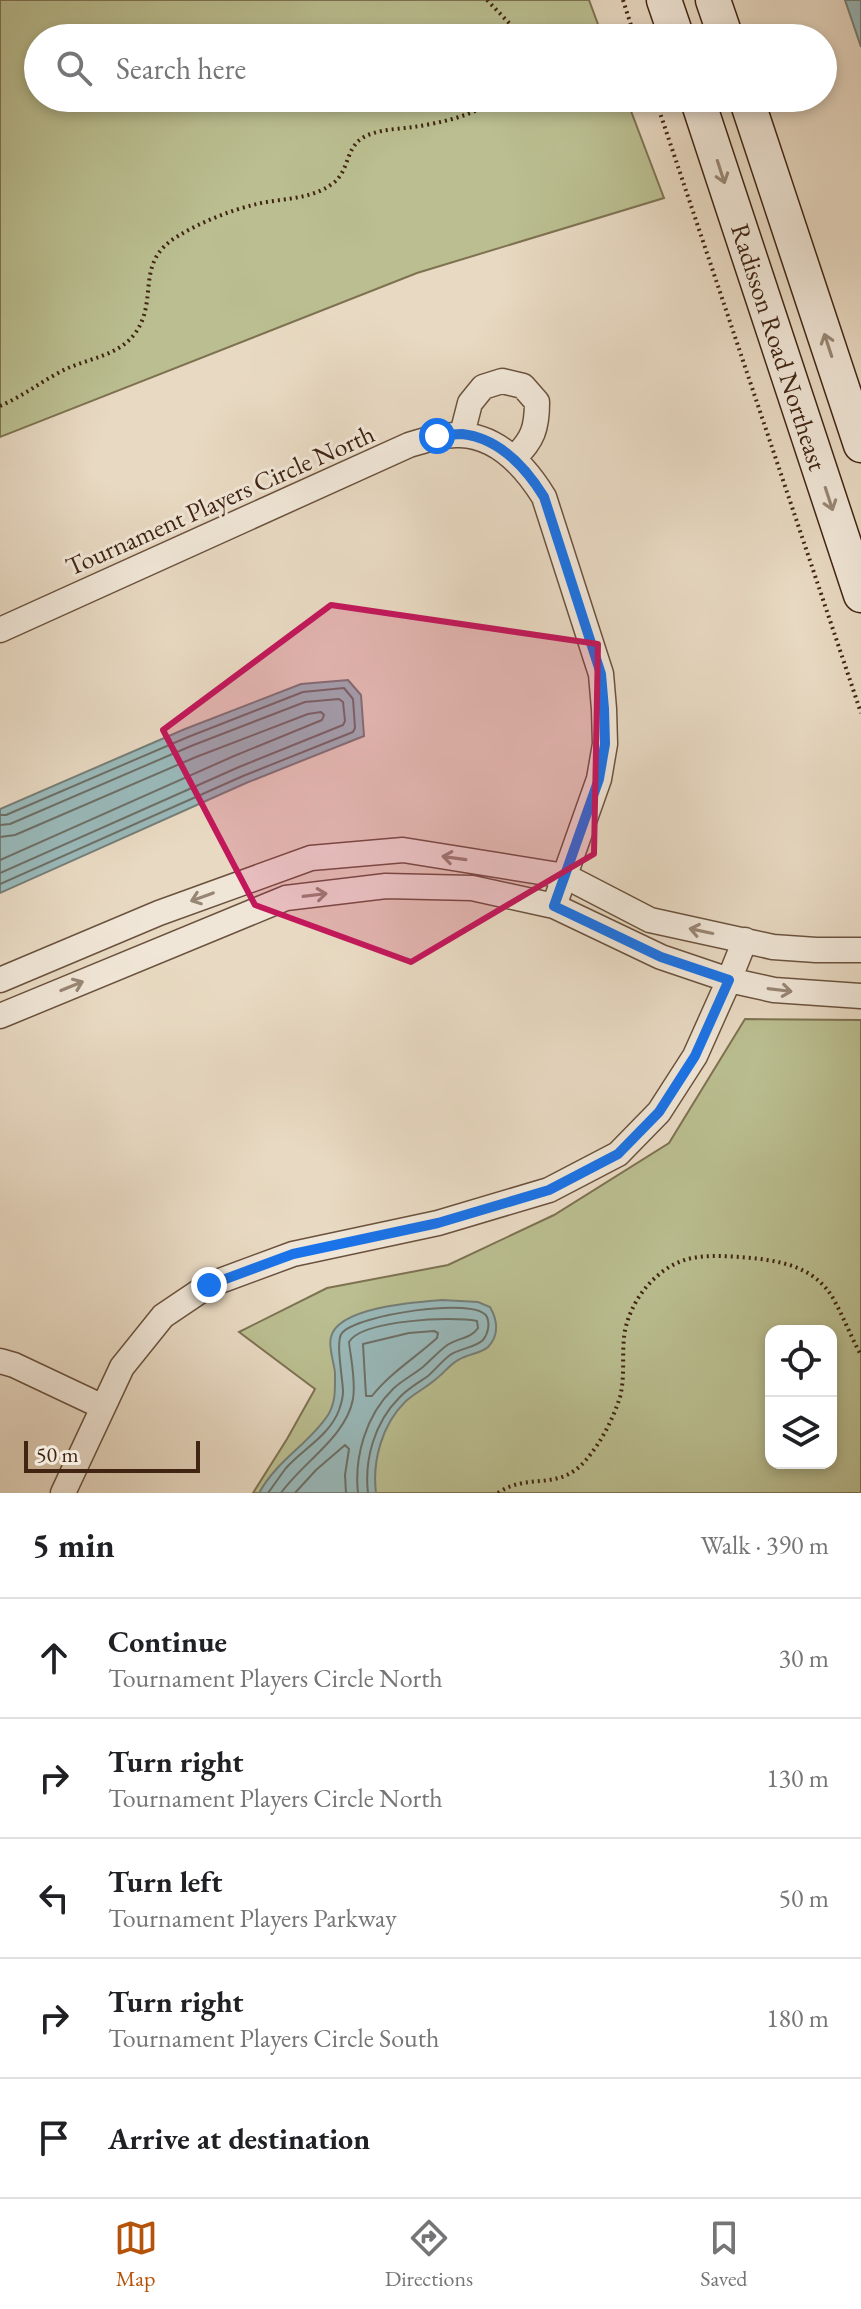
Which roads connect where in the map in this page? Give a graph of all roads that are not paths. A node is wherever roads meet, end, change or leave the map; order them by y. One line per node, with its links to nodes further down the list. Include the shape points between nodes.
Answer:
1 (664, 0): 3 (main road)
2 (713, 0): 4 (main road)
3 (672, 24)
4 (721, 24)
5 (702, 112): 10 (main road, Radisson Road Northeast, one-way to 10)
6 (751, 112): 8 (main road, Radisson Road Northeast, one-way to 6)
7 (462, 434): 9 (street); 9 (street, via 470,403 483,387 502,381 523,386 537,402 537,425); 11 (street, Tournament Players Circle North, via 409,445)
8 (861, 445)
9 (514, 458): 12 (street, via 544,497 601,674 605,744 599,779)
10 (861, 595)
11 (0, 630)
12 (565, 876): 13 (street); 14 (street, one-way to 12, via 650,920); 16 (street, one-way to 16, via 403,850 311,858 159,913)
13 (554, 906): 17 (street, via 661,957); 19 (street, one-way to 13, via 286,898 386,886 472,888)
14 (745, 940): 15 (street, via 773,947); 17 (street)
15 (861, 950)
16 (0, 980)
17 (729, 980): 18 (street, one-way to 18, via 774,990); 21 (street, via 695,1056 659,1112 618,1154 549,1190 438,1223 293,1254 209,1285 163,1316 122,1367)
18 (861, 996)
19 (0, 1016)
20 (0, 1361): 21 (street)
21 (103, 1407): 22 (street)
22 (63, 1493)

